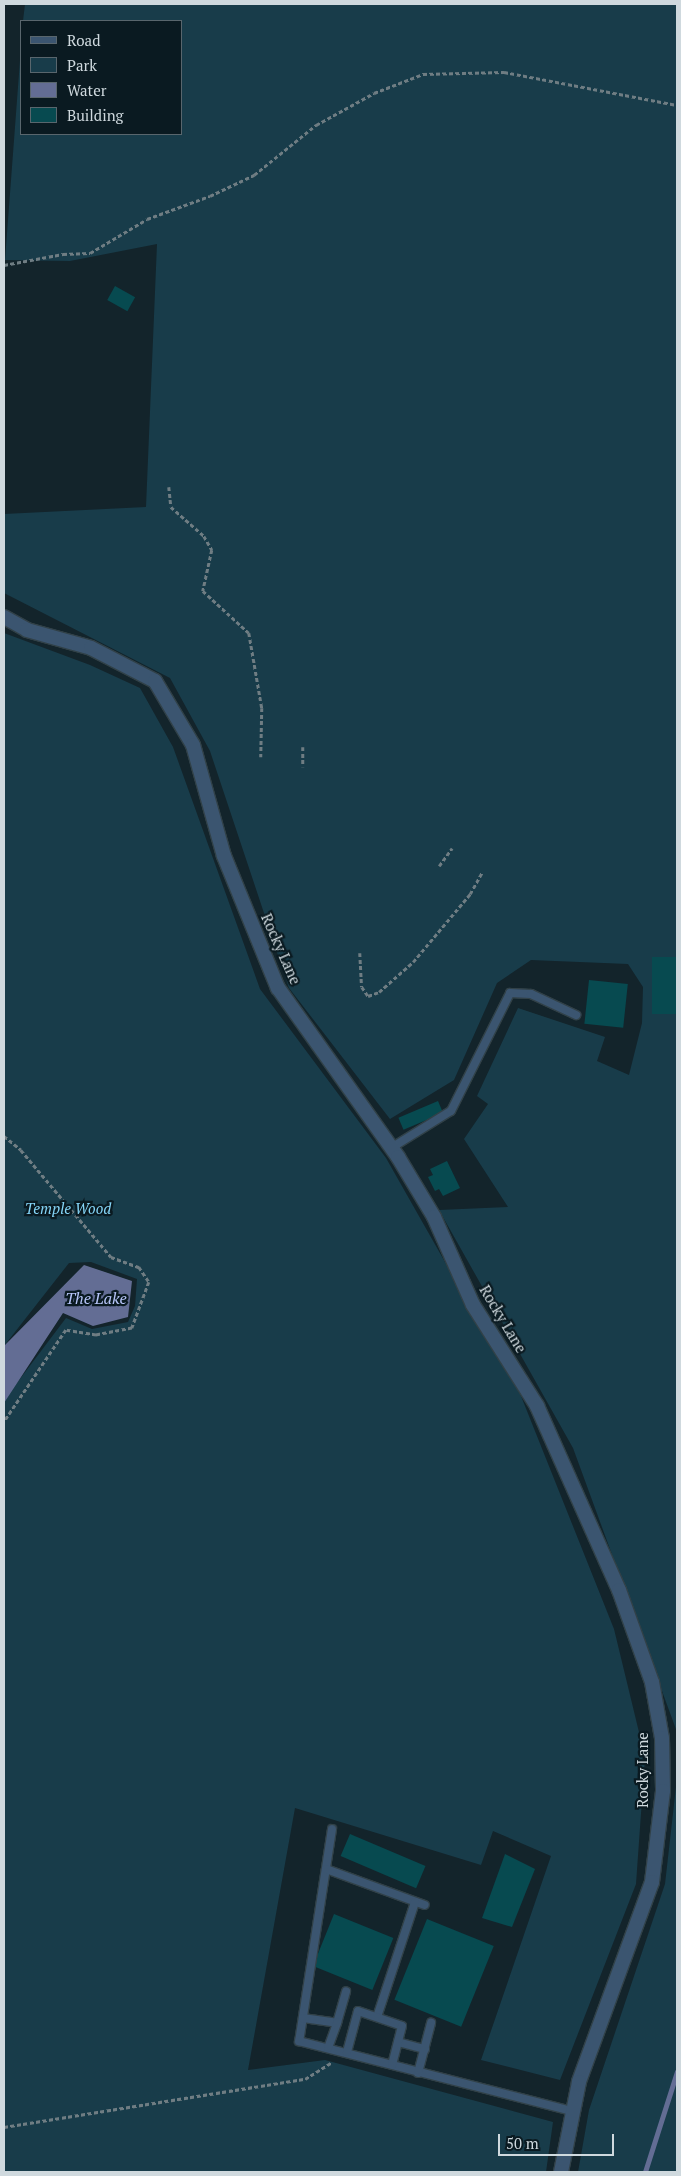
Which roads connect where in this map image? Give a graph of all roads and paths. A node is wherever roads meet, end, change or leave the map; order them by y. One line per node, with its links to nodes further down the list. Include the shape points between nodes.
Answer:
1 (677, 105): 2 (path, via 504,72 423,74 374,93 316,125 254,175 210,196 147,219 90,253 63,254)
2 (4, 265)
3 (169, 487): 6 (path, via 171,507 204,536 212,550 203,591 249,633 262,708)
4 (4, 617): 14 (street, Rocky Lane, via 27,630 91,648 155,681 193,745 224,856 278,988)
5 (303, 746): 7 (path)
6 (261, 757)
7 (303, 767)
8 (452, 848): 9 (path)
9 (439, 866)
10 (482, 872): 11 (path, via 470,894 413,962 379,992 368,996 362,987)
11 (360, 953)
12 (576, 1015): 14 (lane, via 531,994 510,993 451,1111)
13 (4, 1136): 15 (path, via 21,1150 111,1257 140,1267 149,1282 132,1328 96,1335 66,1330)
14 (391, 1148): 32 (street, Rocky Lane, via 434,1217 473,1305 537,1406 583,1501 652,1682 662,1738 663,1791 652,1882 602,2014)
15 (4, 1422)
16 (332, 1829): 17 (lane)
17 (326, 1869): 18 (lane); 22 (lane)
18 (416, 1902): 19 (lane); 21 (lane)
19 (425, 1905)
20 (346, 1990): 23 (lane)
21 (377, 2017): 25 (lane, via 402,2026); 29 (lane, via 358,2011)
22 (303, 2018): 23 (lane); 26 (lane, via 299,2041)
23 (336, 2023): 26 (lane)
24 (431, 2023): 27 (lane)
25 (398, 2042): 27 (lane); 30 (lane)
26 (328, 2048): 28 (lane)
27 (424, 2049): 31 (lane)
28 (339, 2050): 29 (lane); 33 (path, via 334,2062 305,2079)
29 (347, 2052): 30 (lane)
30 (392, 2064): 31 (lane)
31 (418, 2073): 32 (lane)
32 (572, 2110): 34 (street, Rocky Lane)
33 (4, 2127)
34 (561, 2172)

